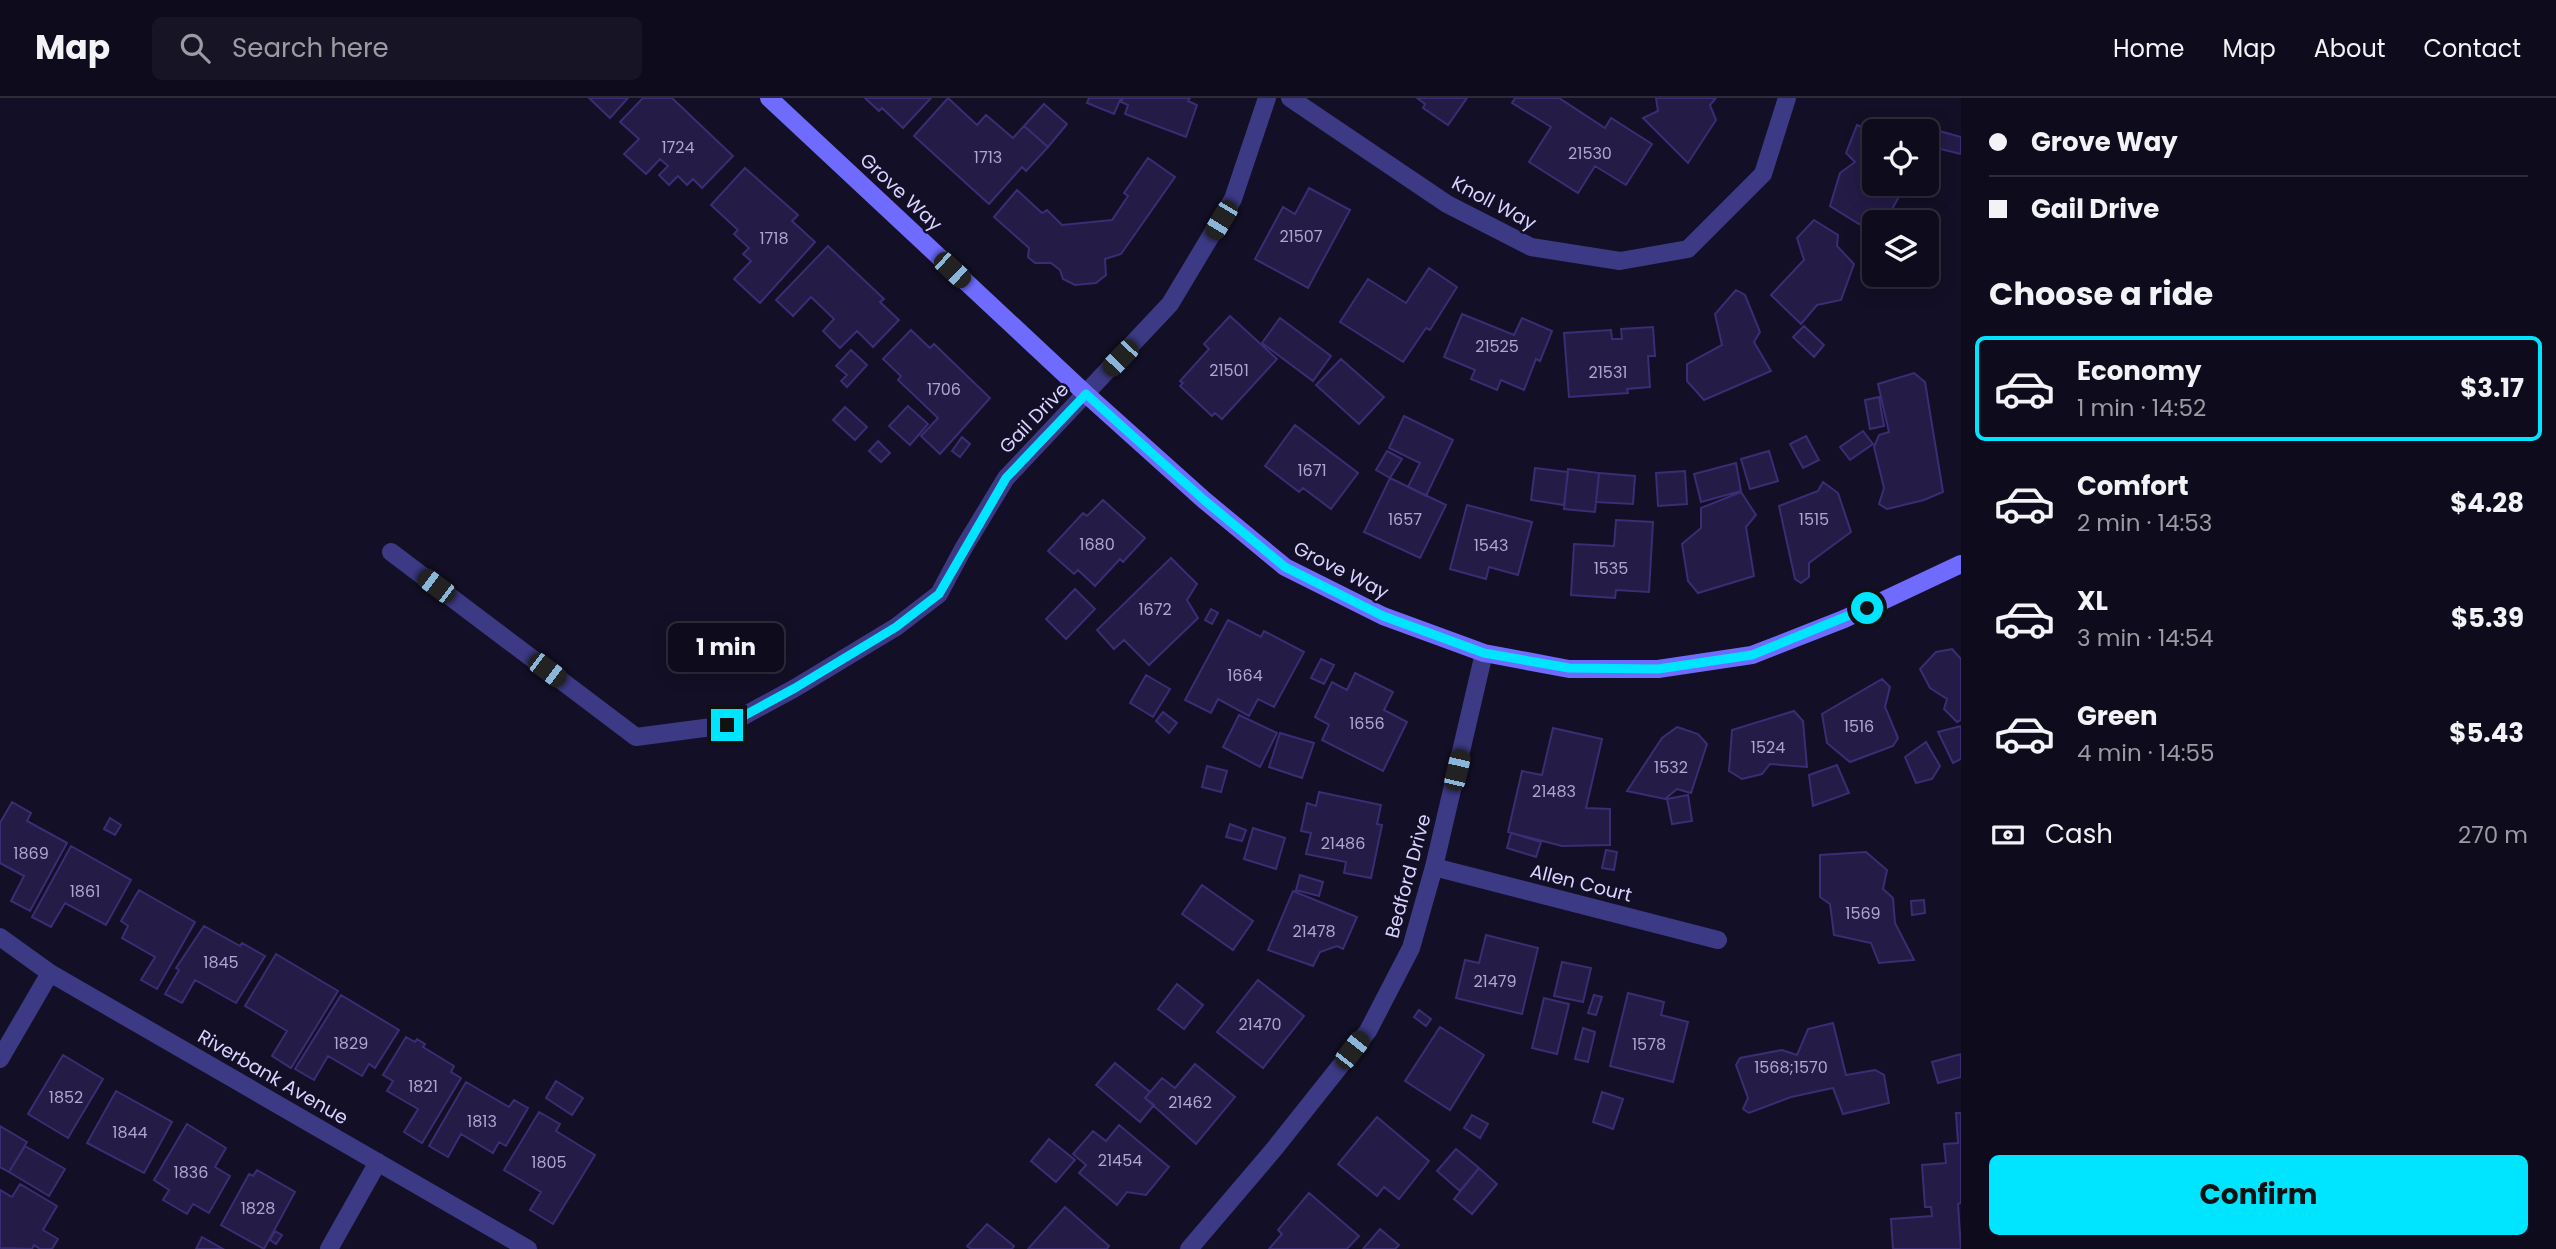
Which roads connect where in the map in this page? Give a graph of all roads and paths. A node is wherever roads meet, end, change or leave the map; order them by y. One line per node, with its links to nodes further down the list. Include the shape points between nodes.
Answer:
1 (769, 98): 5 (main road, Grove Way)
2 (1267, 98): 5 (street, Gail Drive, via 1233,199 1170,304)
3 (1290, 98): 4 (street, Knoll Way, via 1447,204 1531,247 1620,261 1688,249 1763,174)
4 (1787, 98)
5 (1086, 394): 6 (street, Gail Drive, via 1006,478 939,594 896,627 727,725 636,737); 8 (main road, Grove Way, via 1285,567 1383,616)
6 (391, 552)
7 (1961, 564): 8 (main road, Grove Way, via 1844,619 1752,655 1632,669 1569,668)
8 (1484, 653): 9 (street, Bedford Drive)
9 (1434, 867): 11 (street, Allen Court); 17 (street, Bedford Drive, via 1411,948 1368,1031)
10 (0, 937): 12 (street, Riverbank Avenue)
11 (1718, 940)
12 (50, 973): 13 (street); 14 (street, Riverbank Avenue)
13 (0, 1059)
14 (379, 1162): 15 (street); 16 (street, Riverbank Avenue)
15 (329, 1249)
16 (528, 1249)
17 (1189, 1249)

